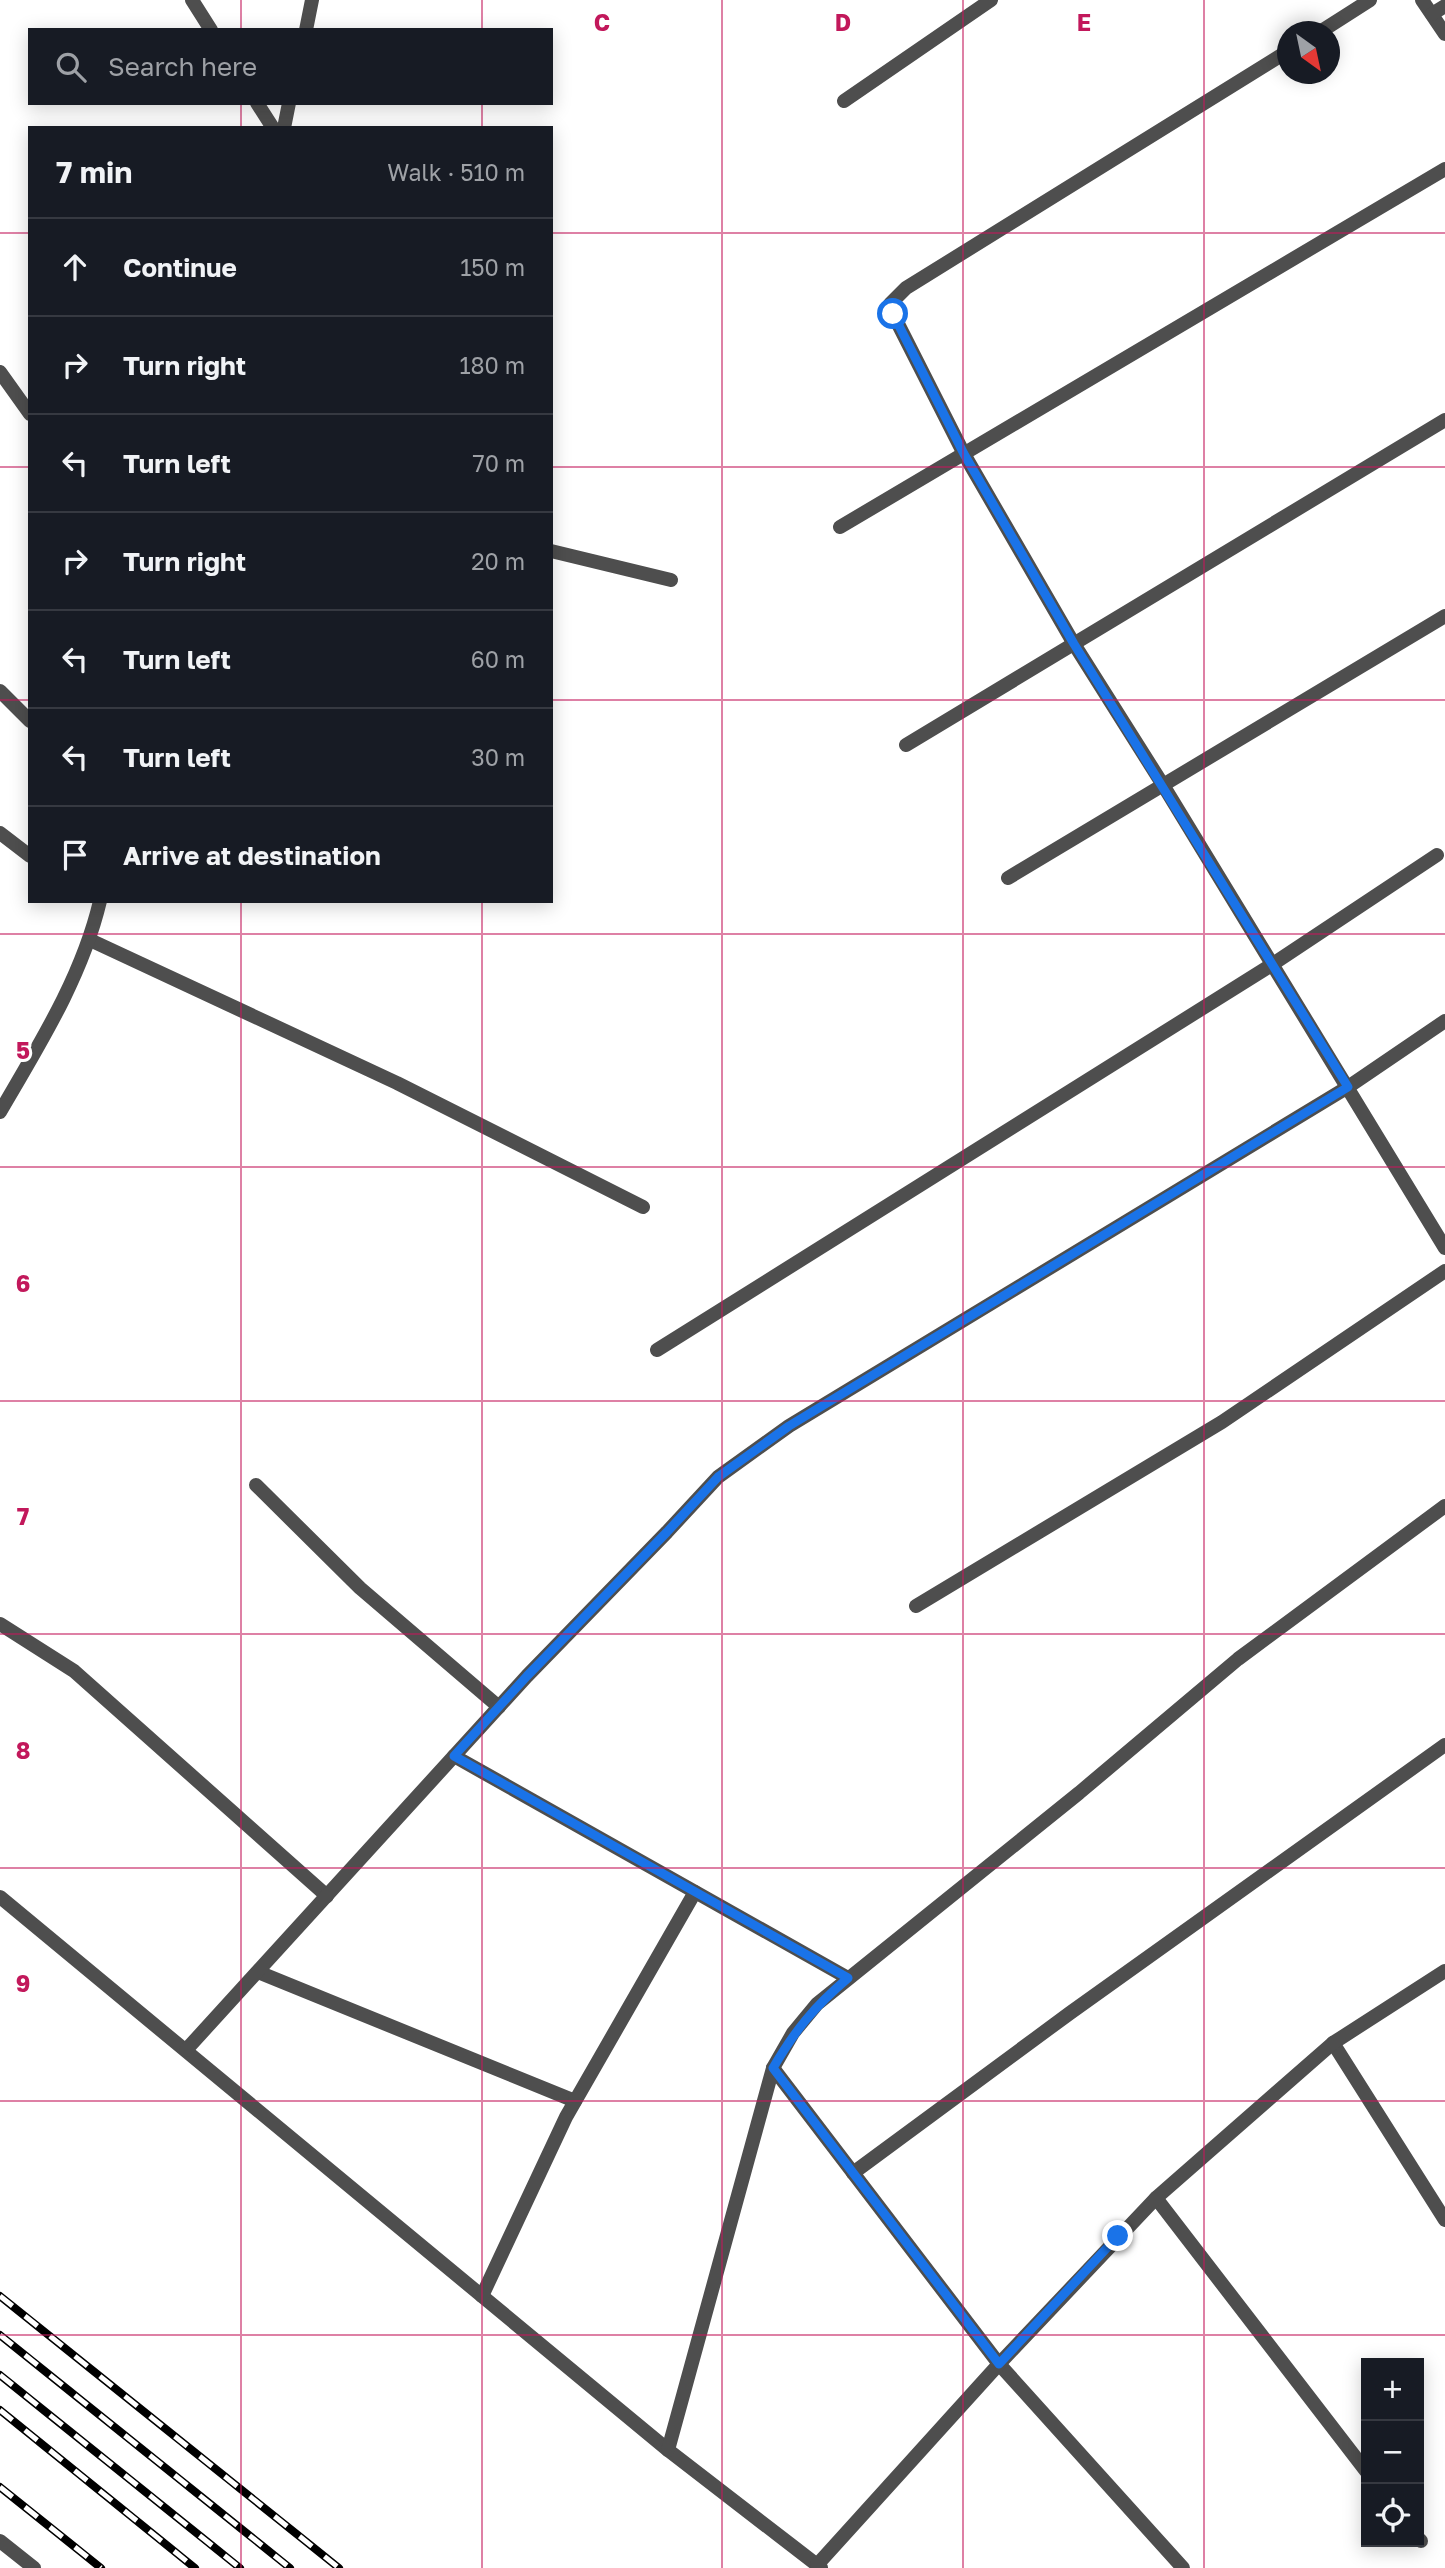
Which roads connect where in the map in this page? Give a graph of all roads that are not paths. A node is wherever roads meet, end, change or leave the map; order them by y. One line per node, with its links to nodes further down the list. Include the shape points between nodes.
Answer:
1 (192, 0): 9 (street)
2 (312, 0): 10 (street)
3 (991, 0): 13 (street)
4 (1370, 0): 8 (street)
5 (1422, 0): 7 (street)
6 (1445, 6): 7 (street)
7 (1432, 14): 11 (street)
8 (1337, 21)
9 (210, 28)
10 (306, 28)
11 (1445, 34)
12 (1277, 57): 22 (street, via 896,296 890,304 893,314)
13 (844, 101)
14 (258, 105): 16 (street)
15 (289, 105): 17 (street)
16 (271, 126)
17 (284, 126)
18 (1445, 169): 22 (street)
19 (0, 372): 20 (street)
20 (28, 411)
21 (1445, 420): 27 (street)
22 (964, 454): 23 (street); 27 (street)
23 (840, 527)
24 (553, 551): 25 (street)
25 (671, 580)
26 (1445, 616): 31 (street)
27 (1074, 644): 30 (street); 31 (street)
28 (0, 691): 29 (street)
29 (28, 719)
30 (906, 745)
31 (1163, 785): 35 (street); 38 (street)
32 (0, 833): 33 (street)
33 (28, 854)
34 (1437, 855): 38 (street)
35 (1008, 878)
36 (95, 904): 37 (street)
37 (90, 940): 41 (street, via 47,1032); 42 (street, via 397,1083)
38 (1273, 964): 40 (street); 45 (street)
39 (1445, 1021): 40 (street)
40 (1348, 1087): 43 (street); 50 (street, via 789,1426 718,1477)
41 (0, 1112)
42 (643, 1207)
43 (1445, 1248)
44 (1445, 1271): 48 (street, via 1222,1422)
45 (657, 1350)
46 (256, 1485): 50 (street, via 360,1588)
47 (1445, 1506): 58 (street, via 1238,1659)
48 (916, 1606)
49 (0, 1624): 54 (street, via 74,1671)
50 (499, 1707): 52 (street)
51 (1445, 1745): 63 (street)
52 (454, 1756): 53 (street); 54 (street)
53 (695, 1892): 58 (street); 62 (street)
54 (327, 1896): 57 (street)
55 (0, 1897): 60 (street)
56 (1445, 1971): 59 (street)
57 (258, 1972): 60 (street); 62 (street)
58 (848, 1978): 61 (street, via 817,2004)
59 (1333, 2043): 64 (street); 65 (street)
60 (186, 2050): 66 (street)
61 (773, 2068): 63 (street); 68 (street)
62 (575, 2101): 66 (street)
63 (853, 2173): 67 (street)
64 (1156, 2198): 67 (street); 69 (street)
65 (1445, 2220)
66 (482, 2296): 68 (street)
67 (999, 2364): 71 (street); 73 (street)
68 (668, 2451): 71 (street)
69 (1361, 2464)
70 (0, 2541): 72 (street)
71 (819, 2567)
72 (34, 2568)
73 (1183, 2568)

